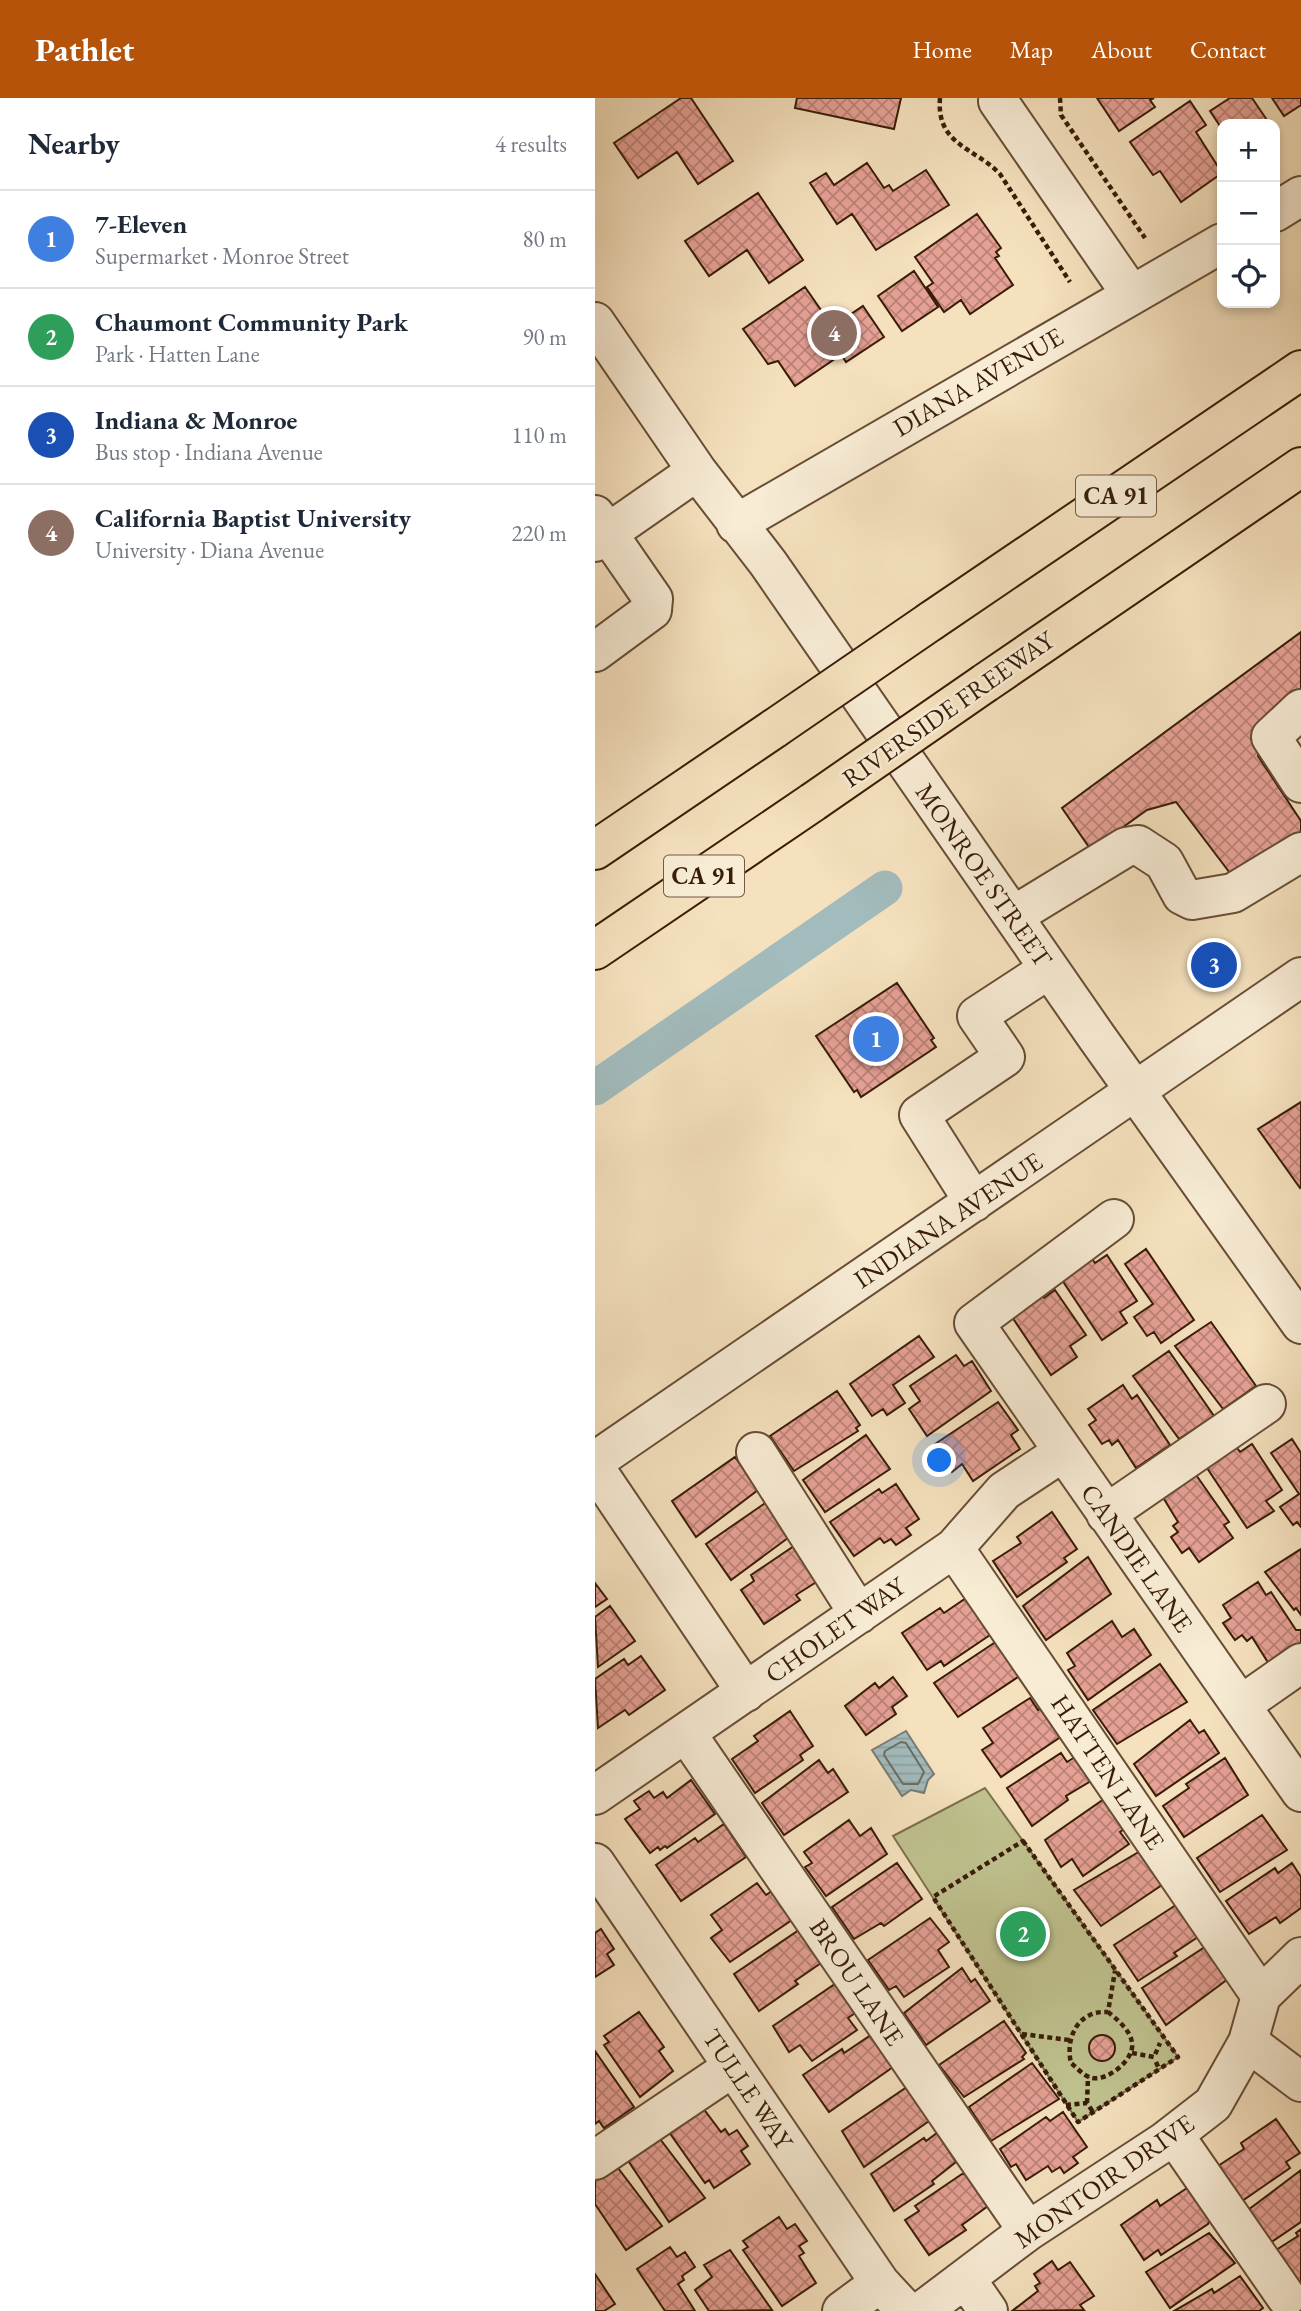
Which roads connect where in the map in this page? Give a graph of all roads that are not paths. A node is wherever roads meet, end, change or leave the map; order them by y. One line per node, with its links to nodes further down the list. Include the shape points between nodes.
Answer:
1 (998, 101): 5 (street)
2 (1301, 195): 3 (street)
3 (1280, 209)
4 (1218, 245): 5 (street, DIANA AVENUE)
5 (1131, 294): 10 (street, DIANA AVENUE)
6 (595, 322): 9 (street, MONROE STREET)
7 (1301, 370): 15 (highway, CA 91, bridge)
8 (1301, 467): 18 (highway, RIVERSIDE FREEWAY / CA 91, bridge)
9 (697, 471): 10 (street, MONROE STREET); 11 (street)
10 (736, 524): 17 (street, MONROE STREET, via 768,563)
11 (599, 530): 12 (street, via 653,599 653,605)
12 (595, 652)
13 (1301, 709): 14 (street, via 1271,737)
14 (1301, 783)
15 (595, 850)
16 (1301, 852): 17 (street, via 1233,893 1192,900 1182,894 1164,862 1138,845 1126,847)
17 (1013, 916): 19 (street, MONROE STREET)
18 (595, 950)
19 (1049, 970): 21 (street, MONROE STREET); 22 (street, via 977,1016 1005,1057 919,1115)
20 (1301, 978): 21 (street, INDIANA AVENUE)
21 (1135, 1092): 22 (street, INDIANA AVENUE); 24 (street, MONROE STREET)
22 (974, 1202): 28 (street, INDIANA AVENUE)
23 (1114, 1219): 27 (street, CANDIE LANE, via 974,1323)
24 (1301, 1324)
25 (1266, 1404): 30 (street)
26 (756, 1452): 32 (street)
27 (1063, 1452): 30 (street, CANDIE LANE); 31 (street, CHOLET WAY, via 1004,1491)
28 (595, 1461)
29 (595, 1468): 34 (street)
30 (1106, 1514): 35 (street, CANDIE LANE)
31 (954, 1548): 32 (street, CHOLET WAY); 41 (street, HATTEN LANE)
32 (859, 1614): 34 (street, CHOLET WAY)
33 (1301, 1663): 35 (street)
34 (746, 1692): 36 (street, CHOLET WAY)
35 (1241, 1705): 38 (street, CANDIE LANE)
36 (686, 1733): 37 (street, CHOLET WAY); 47 (street, BROU LANE)
37 (600, 1779)
38 (1301, 1792)
39 (596, 1867): 43 (street, TULLE WAY)
40 (1301, 1957): 41 (street, MONTOIR DRIVE)
41 (1261, 1996): 42 (street, MONTOIR DRIVE)
42 (1248, 2042): 44 (street); 45 (street, MONTOIR DRIVE, via 1213,2104)
43 (733, 2067): 46 (street); 49 (street, TULLE WAY)
44 (1301, 2082)
45 (1174, 2135): 47 (street, MONTOIR DRIVE); 50 (street)
46 (595, 2160)
47 (1028, 2231): 48 (street, MONTOIR DRIVE)
48 (966, 2279): 53 (street, MONTOIR DRIVE); 54 (street)
49 (880, 2283): 51 (street); 52 (street, TULLE WAY)
50 (1286, 2297)
51 (842, 2311)
52 (907, 2311)
53 (922, 2311)
54 (988, 2311)

